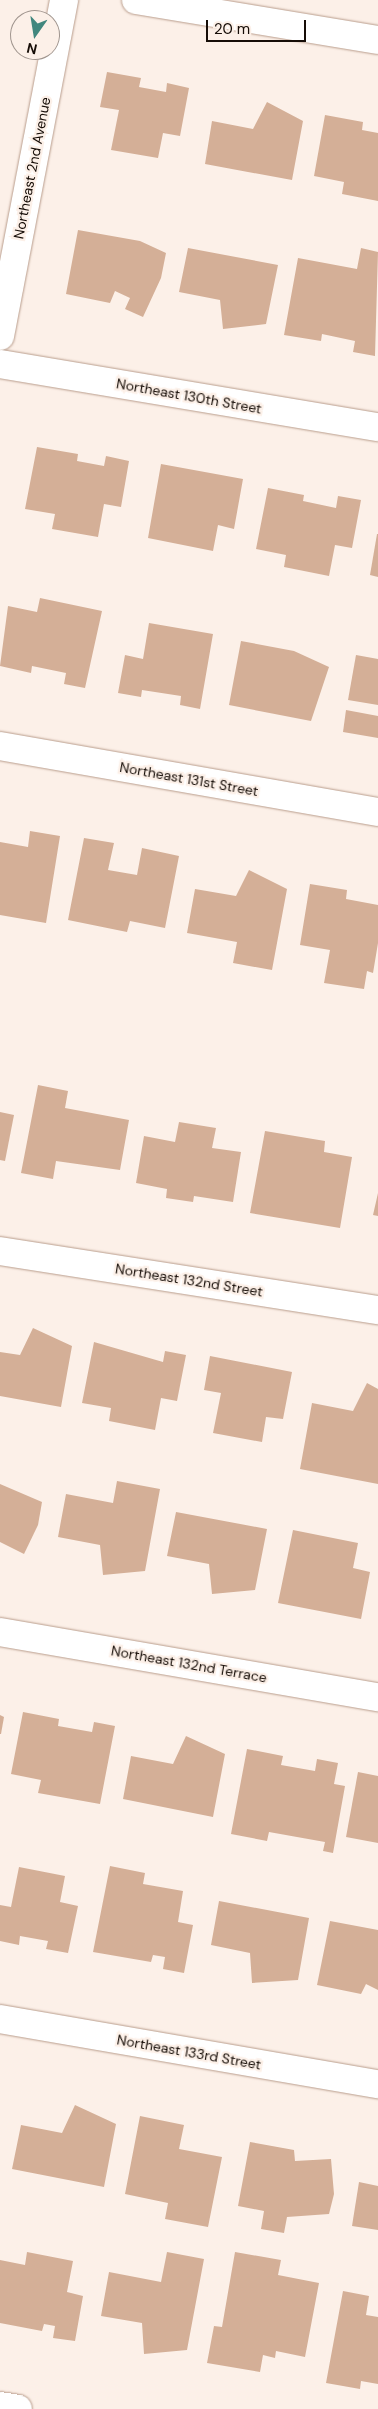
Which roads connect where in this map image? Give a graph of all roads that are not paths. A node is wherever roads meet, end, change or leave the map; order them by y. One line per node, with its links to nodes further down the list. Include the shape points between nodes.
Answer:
1 (64, 0): 4 (street, Northeast 2nd Avenue)
2 (136, 0): 3 (street)
3 (378, 40)
4 (0, 336)
5 (0, 364): 6 (street, Northeast 130th Street)
6 (378, 427)
7 (0, 746): 8 (street, Northeast 131st Street)
8 (378, 812)
9 (0, 1251): 10 (street, Northeast 132nd Street)
10 (378, 1310)
11 (0, 1632): 12 (street, Northeast 132nd Terrace)
12 (378, 1697)
13 (0, 2019): 14 (street, Northeast 133rd Street)
14 (378, 2084)
15 (0, 2406): 16 (street)
16 (18, 2409)

